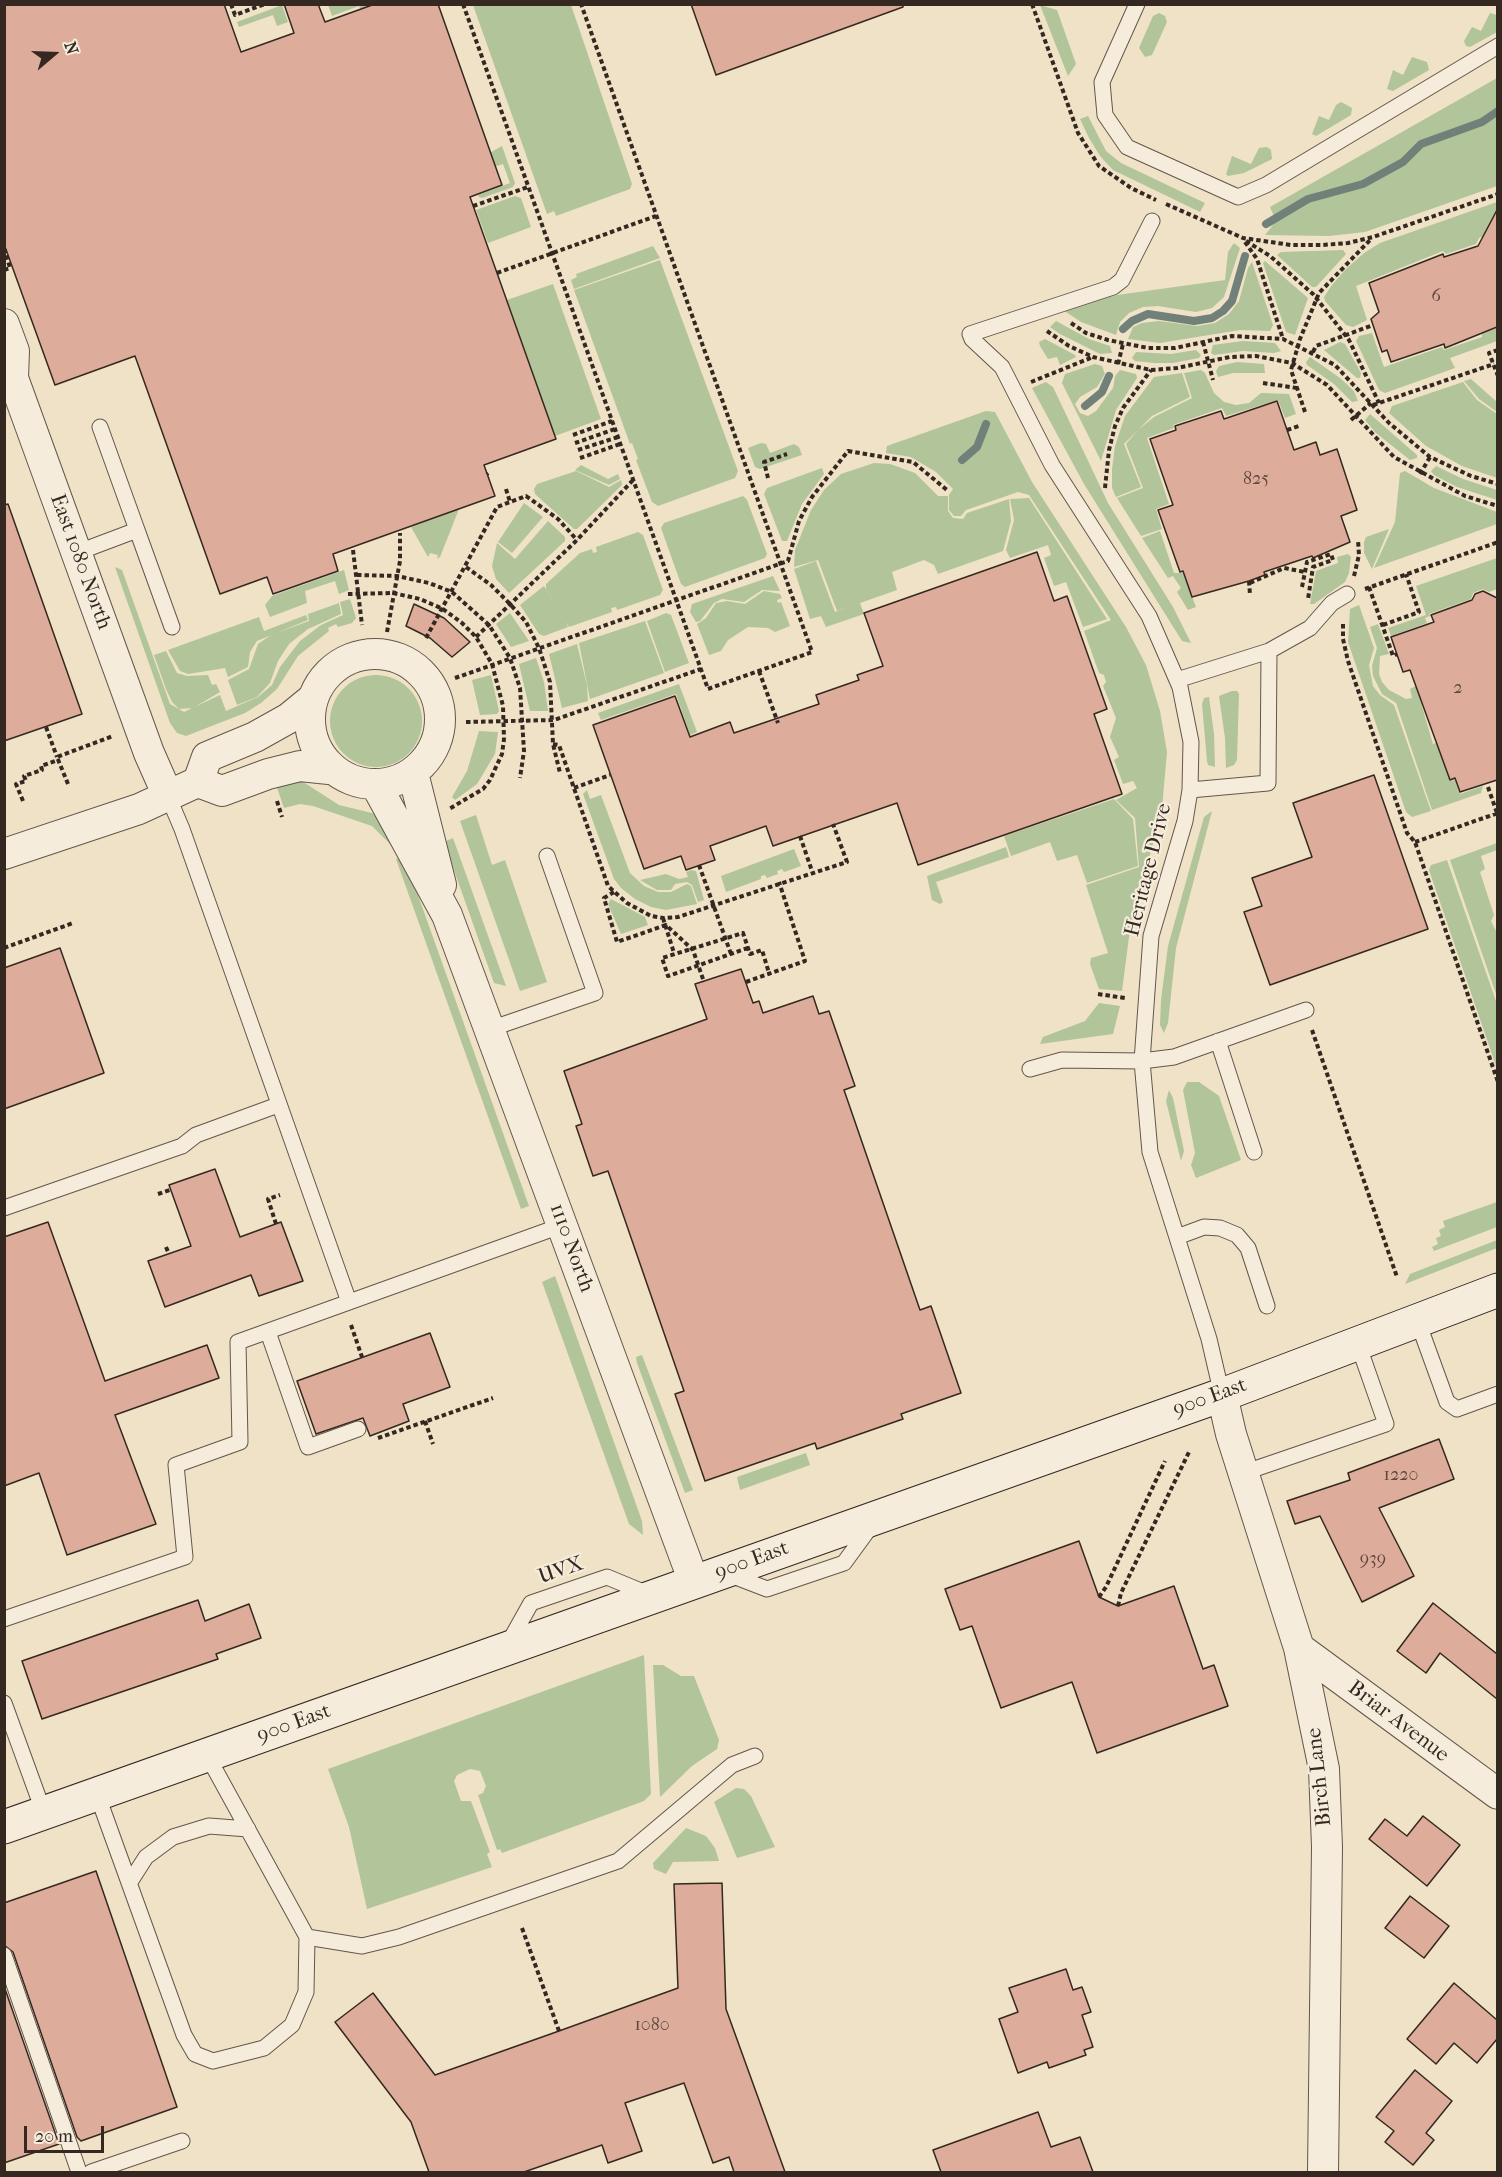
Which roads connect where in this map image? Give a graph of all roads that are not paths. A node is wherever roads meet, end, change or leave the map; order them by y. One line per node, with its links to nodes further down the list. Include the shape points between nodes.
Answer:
1 (1137, 4): 2 (lane, via 1102,82 1105,115 1127,147 1238,197 1266,185)
2 (1497, 46)
3 (1152, 221): 11 (lane, Heritage Drive, via 1122,280 1113,287 970,334 1002,367 1052,465 1149,616)
4 (4, 324): 7 (street, East 1080 North, via 14,351 14,378)
5 (100, 427): 6 (lane)
6 (137, 530): 7 (lane); 9 (lane)
7 (76, 553): 18 (street, East 1080 North)
8 (1347, 594): 10 (lane, via 1332,603 1310,628)
9 (172, 627)
10 (1269, 651): 11 (lane); 17 (lane, via 1268,783)
11 (1178, 680): 17 (lane, Heritage Drive, via 1191,742)
12 (311, 700): 13 (street, via 310,728); 14 (street, via 330,671 348,660 369,654 390,655 410,663 437,696 441,717 438,739 429,758); 15 (street, via 255,737 207,757)
13 (329, 769): 15 (street, via 300,766 222,792); 16 (street)
14 (413, 773): 16 (street, via 396,782); 21 (street, via 432,838)
15 (198, 782): 18 (street)
16 (376, 785): 21 (street)
17 (1190, 790): 25 (lane, Heritage Drive, via 1151,936)
18 (168, 796): 19 (street); 27 (lane)
19 (4, 854)
20 (547, 856): 23 (lane, via 595,993)
21 (447, 915): 23 (street, 1110 North)
22 (1306, 1010): 24 (lane)
23 (490, 1029): 30 (street, 1110 North)
24 (1218, 1041): 25 (lane, via 1174,1057); 28 (lane)
25 (1142, 1061): 26 (lane, via 1062,1060); 31 (lane, Heritage Drive, via 1150,1152)
26 (1030, 1069)
27 (278, 1105): 29 (lane, via 196,1135 182,1146); 33 (lane)
28 (1254, 1152)
29 (4, 1208)
30 (563, 1225): 33 (lane); 42 (street, 1110 North)
31 (1177, 1237): 34 (lane, via 1204,1227 1237,1235 1248,1248); 39 (lane, Heritage Drive)
32 (1497, 1290): 35 (main road, 900 East)
33 (349, 1302): 36 (lane)
34 (1267, 1306)
35 (1418, 1322): 37 (main road, 900 East); 38 (lane, via 1447,1402 1458,1409)
36 (268, 1332): 40 (lane, via 308,1448); 43 (lane, via 238,1342 240,1442 176,1465 185,1557)
37 (1359, 1344): 39 (main road, 900 East); 41 (lane, via 1386,1424)
38 (1497, 1394)
39 (1222, 1395): 41 (street, Birch Lane); 42 (main road, 900 East)
40 (357, 1429)
41 (1243, 1473): 44 (street, Birch Lane)
42 (708, 1577): 46 (main road, 900 East)
43 (4, 1619)
44 (1299, 1648): 49 (street, Briar Avenue); 59 (street, Birch Lane, via 1324,1769 1327,1847)
45 (4, 1703): 50 (lane)
46 (207, 1755): 48 (main road, 900 East); 52 (lane)
47 (755, 1756): 54 (lane, via 732,1765 618,1861 390,1940 362,1946)
48 (97, 1794): 50 (main road, 900 East); 53 (lane)
49 (1497, 1794)
50 (44, 1813): 51 (main road, 900 East)
51 (4, 1827)
52 (248, 1829): 53 (lane, via 209,1826 173,1837 146,1857); 54 (lane)
53 (130, 1882): 54 (lane, via 184,2036 195,2054 213,2061 264,2048 292,2025 306,1992)
54 (307, 1937)
55 (4, 1955): 57 (lane)
56 (182, 2141): 58 (lane)
57 (79, 2172)
58 (91, 2172)
59 (1323, 2172)

